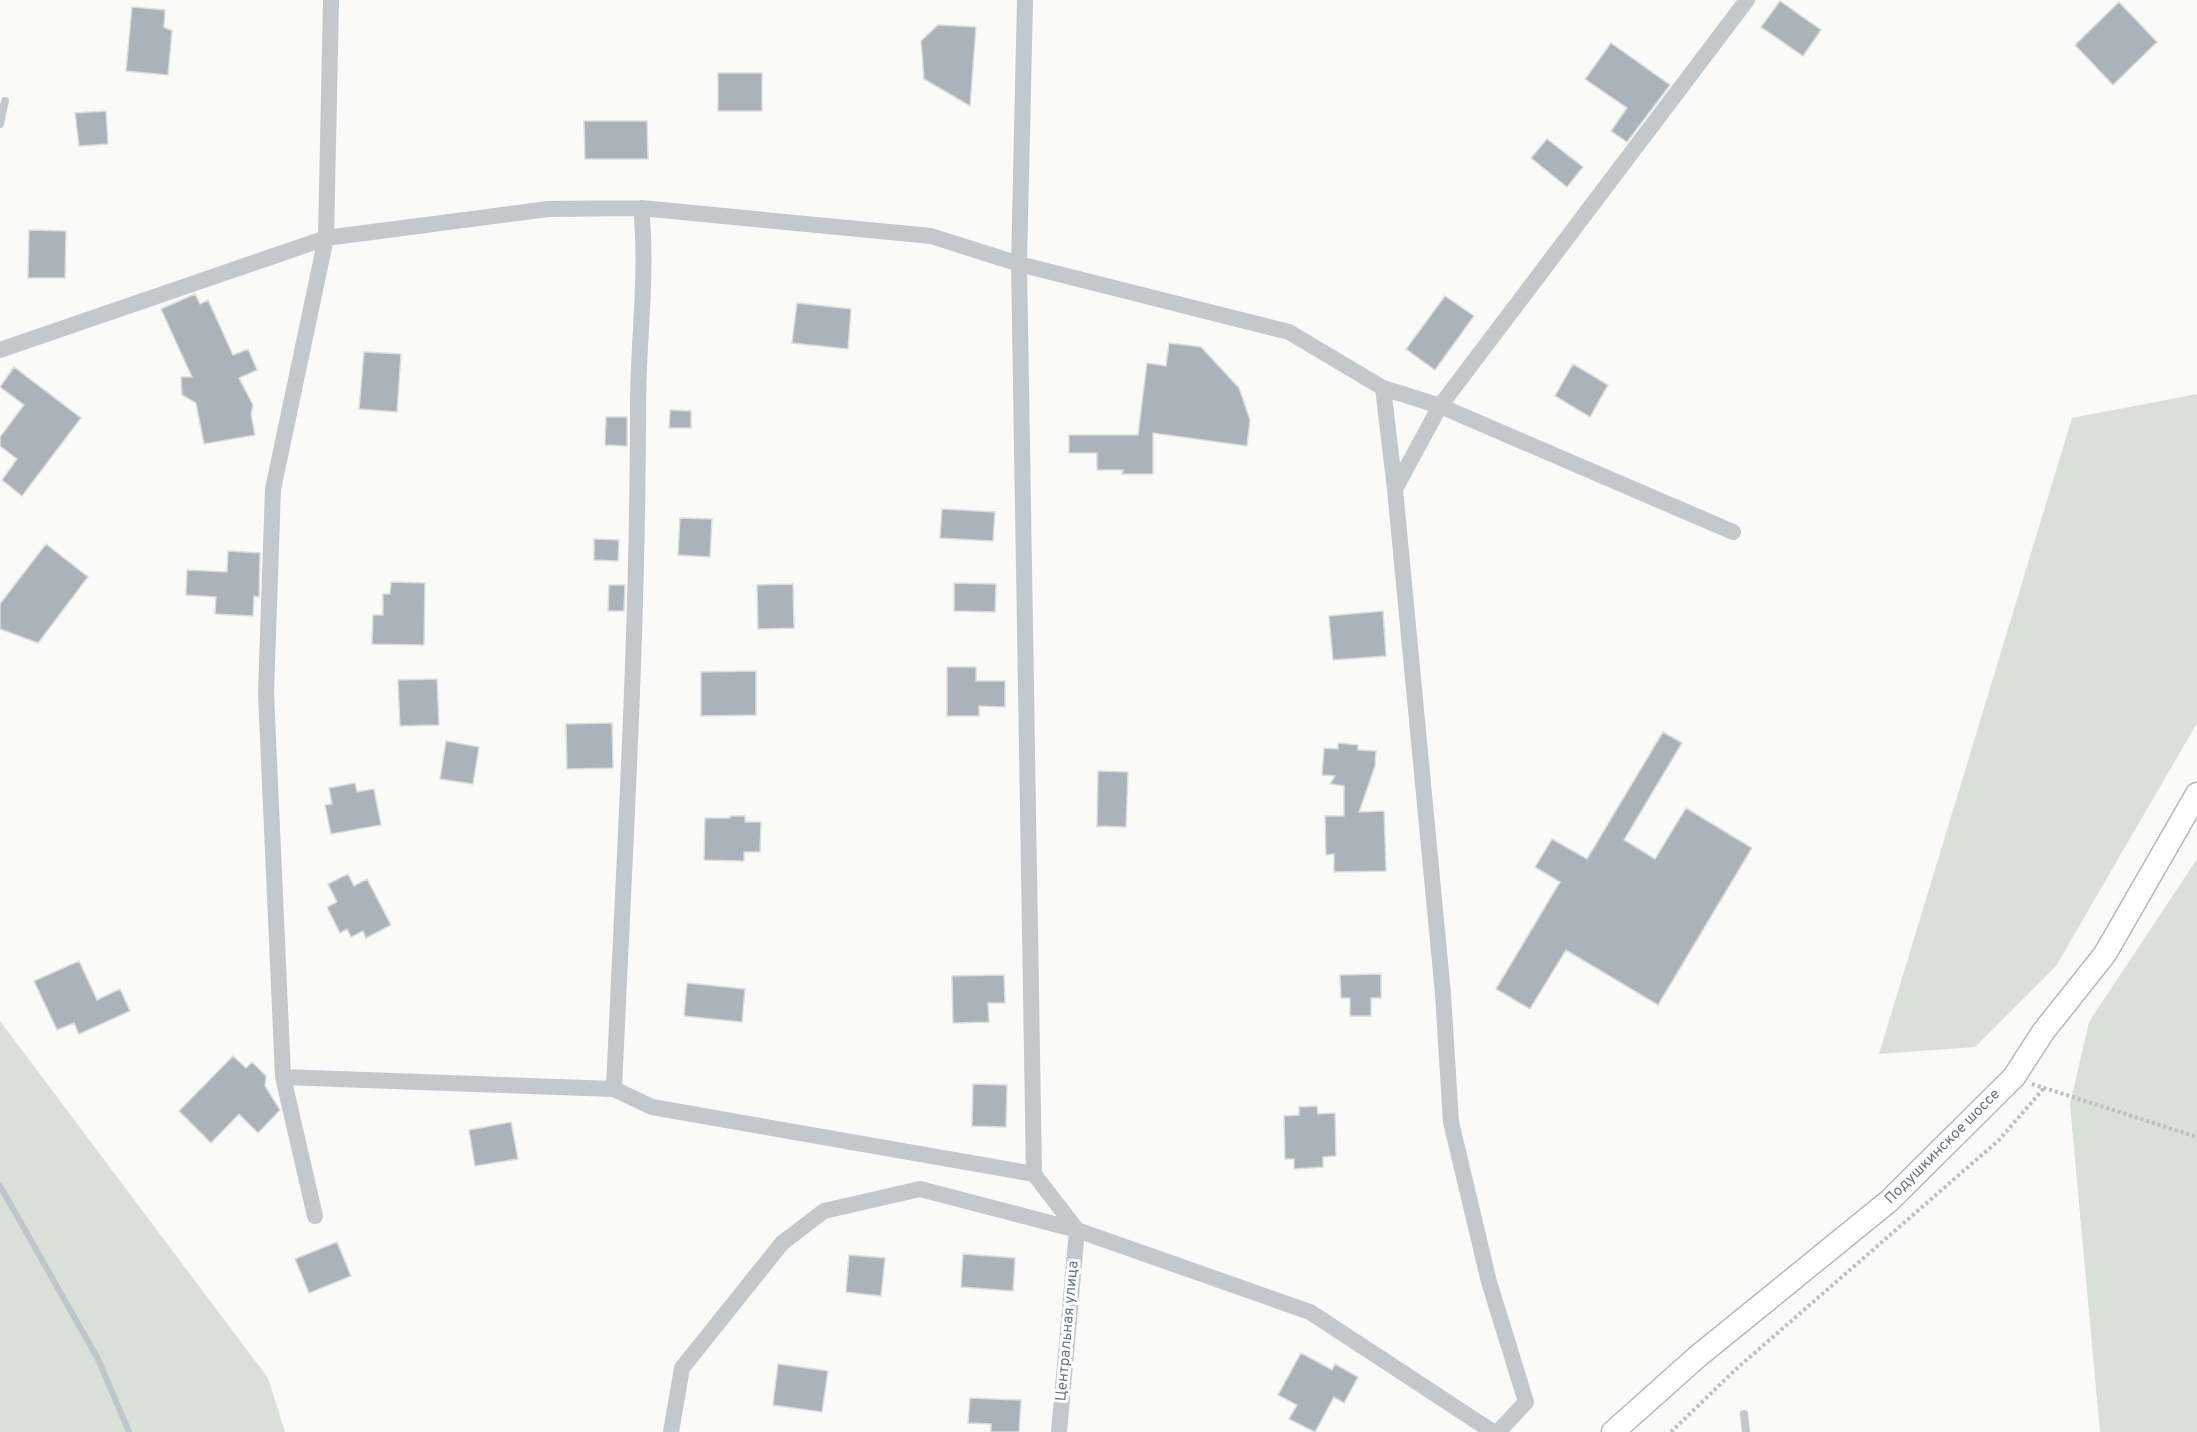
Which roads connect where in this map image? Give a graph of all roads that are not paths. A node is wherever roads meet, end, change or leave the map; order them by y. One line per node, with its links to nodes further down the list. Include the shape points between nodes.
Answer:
1 (331, 0): 7 (street)
2 (1025, 0): 8 (street)
3 (1747, 0): 11 (street)
4 (5, 101): 5 (lane)
5 (0, 124)
6 (641, 208): 7 (street, via 548,209); 8 (street, via 931,236); 16 (street, via 645,242 638,356 638,552)
7 (326, 238): 9 (street); 15 (street, via 273,489 266,693)
8 (1018, 264): 10 (street, via 1289,332); 17 (street)
9 (0, 350)
10 (1383, 388): 11 (street); 12 (street)
11 (1440, 406): 12 (street); 13 (street)
12 (1395, 489): 24 (street, via 1443,994 1450,1122 1489,1282 1526,1402)
13 (1732, 532)
14 (2197, 794): 25 (main road, Подушкинское шоссе, via 2105,954 2043,1032 2014,1077 1889,1201)
15 (282, 1077): 16 (street); 18 (street)
16 (614, 1089): 17 (street, via 652,1107)
17 (1034, 1174): 19 (street)
18 (315, 1216)
19 (1077, 1230): 21 (street, via 920,1189 824,1211 782,1243 682,1368); 22 (street, Центральная улица); 23 (street, via 1310,1312)
20 (1744, 1414): 26 (lane)
21 (671, 1432)
22 (1059, 1432)
23 (1493, 1432)
24 (1498, 1432)
25 (1613, 1432)
26 (1746, 1432)

